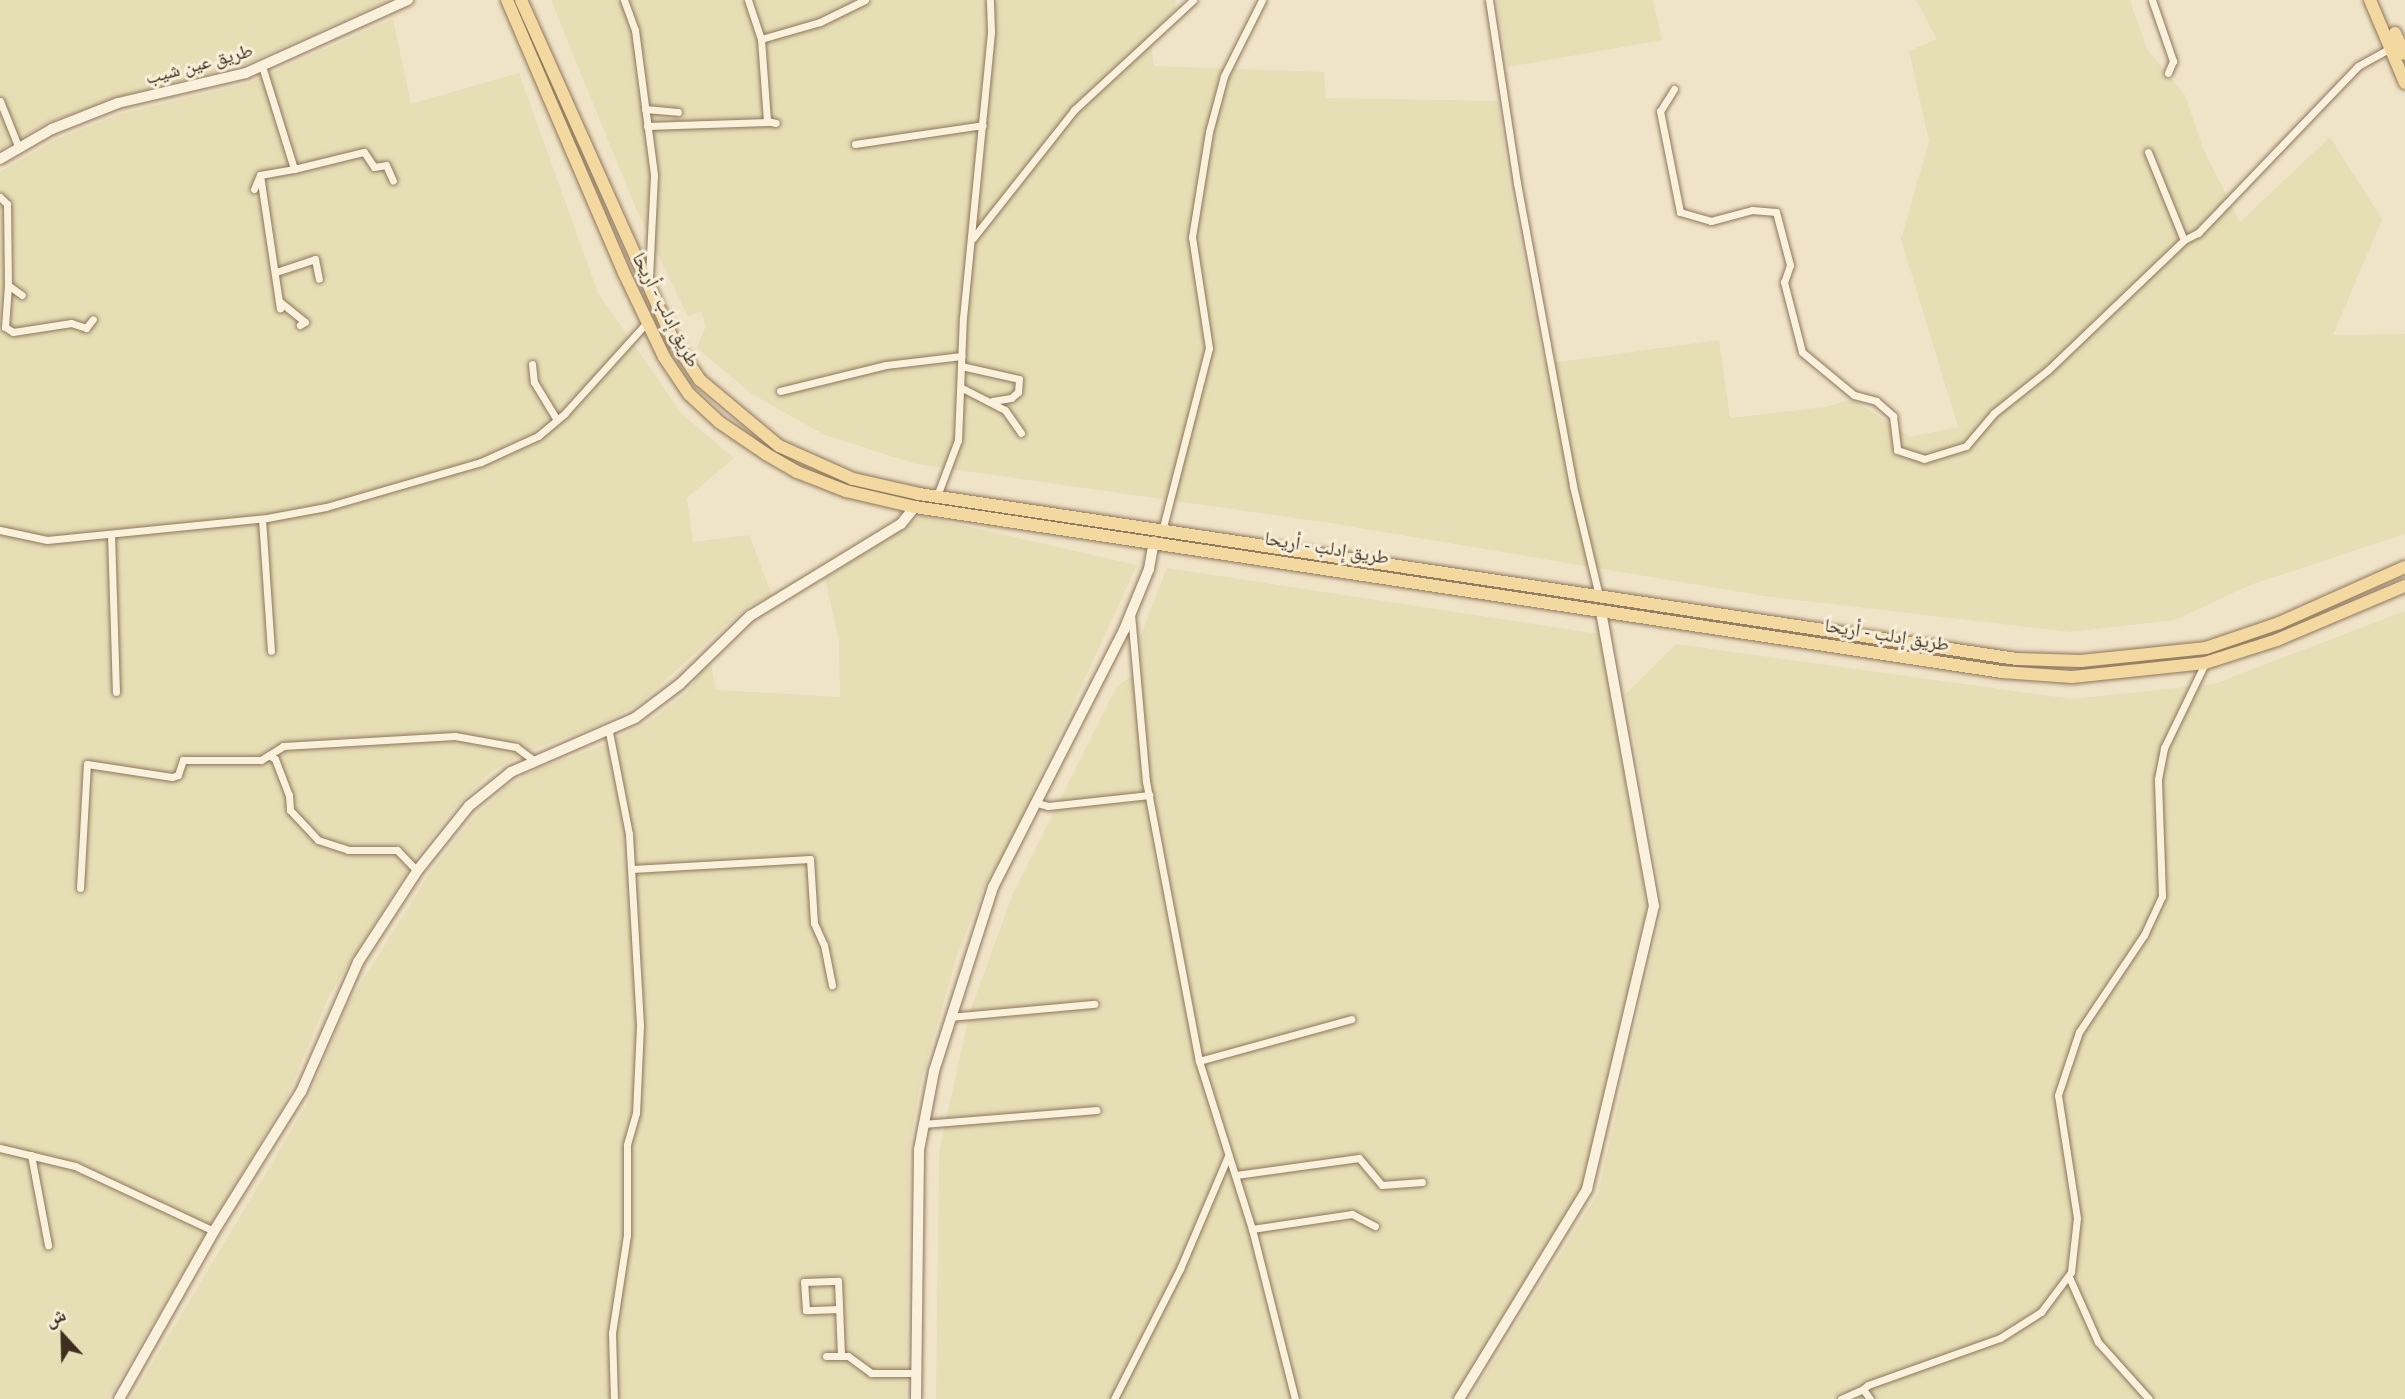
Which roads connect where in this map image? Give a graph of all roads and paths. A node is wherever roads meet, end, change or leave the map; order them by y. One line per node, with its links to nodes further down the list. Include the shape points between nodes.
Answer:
1 (408, 0): 17 (main road, طريق عين شيب)
2 (507, 0): 14 (main road, طريق إدلب - أريحا)
3 (521, 0): 14 (main road, طريق إدلب - أريحا)
4 (624, 0): 22 (street, via 635,30)
5 (748, 0): 15 (street)
6 (865, 0): 15 (street, via 820,22)
7 (989, 0): 24 (street, via 992,31)
8 (1193, 0): 35 (street, via 1074,110)
9 (1262, 0): 59 (street, via 1224,76 1211,120 1192,237 1209,348)
10 (1489, 0): 62 (street, via 1517,183 1573,486)
11 (2152, 0): 18 (street, via 2173,61)
12 (2370, 0): 16 (main road)
13 (2379, 0): 16 (main road)
14 (521, 16): 40 (main road, طريق إدلب - أريحا); 43 (main road, طريق إدلب - أريحا)
15 (761, 40): 25 (street, via 772,123)
16 (2402, 51): 19 (main road); 36 (street, via 2358,66 2198,233)
17 (262, 66): 27 (main road, طريق عين شيب, via 118,103); 30 (street)
18 (2168, 72)
19 (2405, 83)
20 (1674, 89): 36 (street, via 1660,111 1680,212 1711,221 1752,210 1776,212 1790,265 1784,282 1802,352 1854,395 1876,401 1893,416 1897,450 1913,459 1944,455 1966,446 1993,413 2048,370)
21 (0, 101): 27 (street)
22 (645, 109): 23 (street); 25 (street)
23 (678, 112)
24 (982, 125): 26 (street); 35 (street)
25 (647, 126): 40 (street, via 655,202)
26 (855, 144)
27 (18, 146): 29 (main road, طريق عين شيب)
28 (2148, 152): 36 (street)
29 (0, 159)
30 (294, 169): 31 (street); 32 (street, via 364,152 374,167 386,165)
31 (260, 175): 33 (street); 37 (street)
32 (393, 181)
33 (254, 189)
34 (0, 197): 39 (street, via 7,204)
35 (973, 239): 45 (street)
36 (2184, 240)
37 (276, 272): 38 (street, via 315,260); 44 (street, via 279,305 305,322)
38 (319, 279)
39 (8, 285): 41 (street); 42 (street, via 5,327 13,332 71,323 86,328)
40 (649, 285): 53 (main road, طريق إدلب - أريحا, via 673,340 700,380 779,446 853,479)
41 (22, 295)
42 (93, 319)
43 (648, 321): 51 (street); 54 (main road, طريق إدلب - أريحا, via 664,356 690,394 719,422 797,472 846,491)
44 (300, 325)
45 (961, 356): 47 (street); 49 (street, via 886,365)
46 (532, 364): 51 (street, via 534,382)
47 (961, 366): 48 (street); 50 (street, via 1020,379 1018,393)
48 (962, 388): 50 (street); 53 (street, via 958,440)
49 (780, 391)
50 (992, 401): 52 (street, via 1005,410)
51 (557, 420): 56 (street, via 538,436 481,462 326,507)
52 (1021, 433)
53 (937, 496): 55 (main road, طريق إدلب - أريحا)
54 (915, 507): 55 (main road, طريق إدلب - أريحا); 69 (street, via 901,524 750,616 680,684 635,719)
55 (1044, 518): 59 (main road, طريق إدلب - أريحا)
56 (262, 519): 58 (street); 66 (street)
57 (0, 530): 58 (street, via 47,540)
58 (111, 534): 68 (street)
59 (1158, 536): 63 (main road, طريق إدلب - أريحا); 65 (street)
60 (2405, 567): 62 (main road, طريق إدلب - أريحا, via 2279,623 2206,648 2081,661 2017,659)
61 (2405, 586): 67 (main road, طريق إدلب - أريحا, via 2277,640)
62 (1599, 596): 63 (main road, طريق إدلب - أريحا)
63 (1566, 598): 64 (main road, طريق إدلب - أريحا)
64 (1601, 610): 67 (main road, طريق إدلب - أريحا, via 2002,672 2072,677); 104 (street, via 1654,906 1587,1189)
65 (1131, 613): 72 (street); 73 (street)
66 (271, 651)
67 (2205, 663): 93 (street, via 2164,748 2158,779 2162,896 2144,935 2079,1032 2058,1095 2077,1218)
68 (116, 692)
69 (609, 732): 71 (street); 74 (street)
70 (269, 755): 71 (street, via 283,746 455,736 516,747); 75 (street, via 275,759 289,794 290,810 318,841 361,852 397,850); 76 (street, via 253,761 183,761 178,775 172,777 87,764)
71 (533, 760): 75 (street, via 483,793)
72 (1149, 795): 73 (street, via 1048,806); 81 (street)
73 (1037, 803): 79 (street, via 993,887)
74 (632, 869): 77 (street, via 810,859 814,923); 100 (street, via 639,1075 627,1145 627,1235 612,1322)
75 (417, 871): 91 (street, via 358,962 301,1092)
76 (80, 888)
77 (832, 985)
78 (1094, 1004): 79 (street)
79 (950, 1017): 83 (street)
80 (1351, 1019): 81 (street)
81 (1199, 1061): 86 (street)
82 (1097, 1110): 83 (street)
83 (923, 1124): 97 (street)
84 (0, 1148): 85 (street)
85 (31, 1155): 91 (street, via 75,1166); 92 (street)
86 (1228, 1155): 87 (street); 102 (street, via 1180,1269)
87 (1236, 1175): 88 (street, via 1359,1158 1382,1185); 90 (street)
88 (1422, 1182)
89 (1375, 1226): 90 (street, via 1352,1214)
90 (1252, 1229): 103 (street)
91 (214, 1231): 99 (street)
92 (48, 1245)
93 (2069, 1277): 98 (street, via 2041,1312 2000,1338); 107 (street, via 2098,1342)
94 (839, 1310): 94 (street, via 838,1281 804,1282 806,1310); 96 (street)
95 (826, 1356): 96 (street)
96 (841, 1356): 97 (street, via 856,1358 871,1373)
97 (916, 1373): 101 (street)
98 (1863, 1389): 105 (street); 106 (street)
99 (119, 1399)
100 (614, 1399)
101 (916, 1399)
102 (1114, 1399)
103 (1295, 1399)
104 (1459, 1399)
105 (1841, 1399)
106 (1870, 1399)
107 (2149, 1399)

